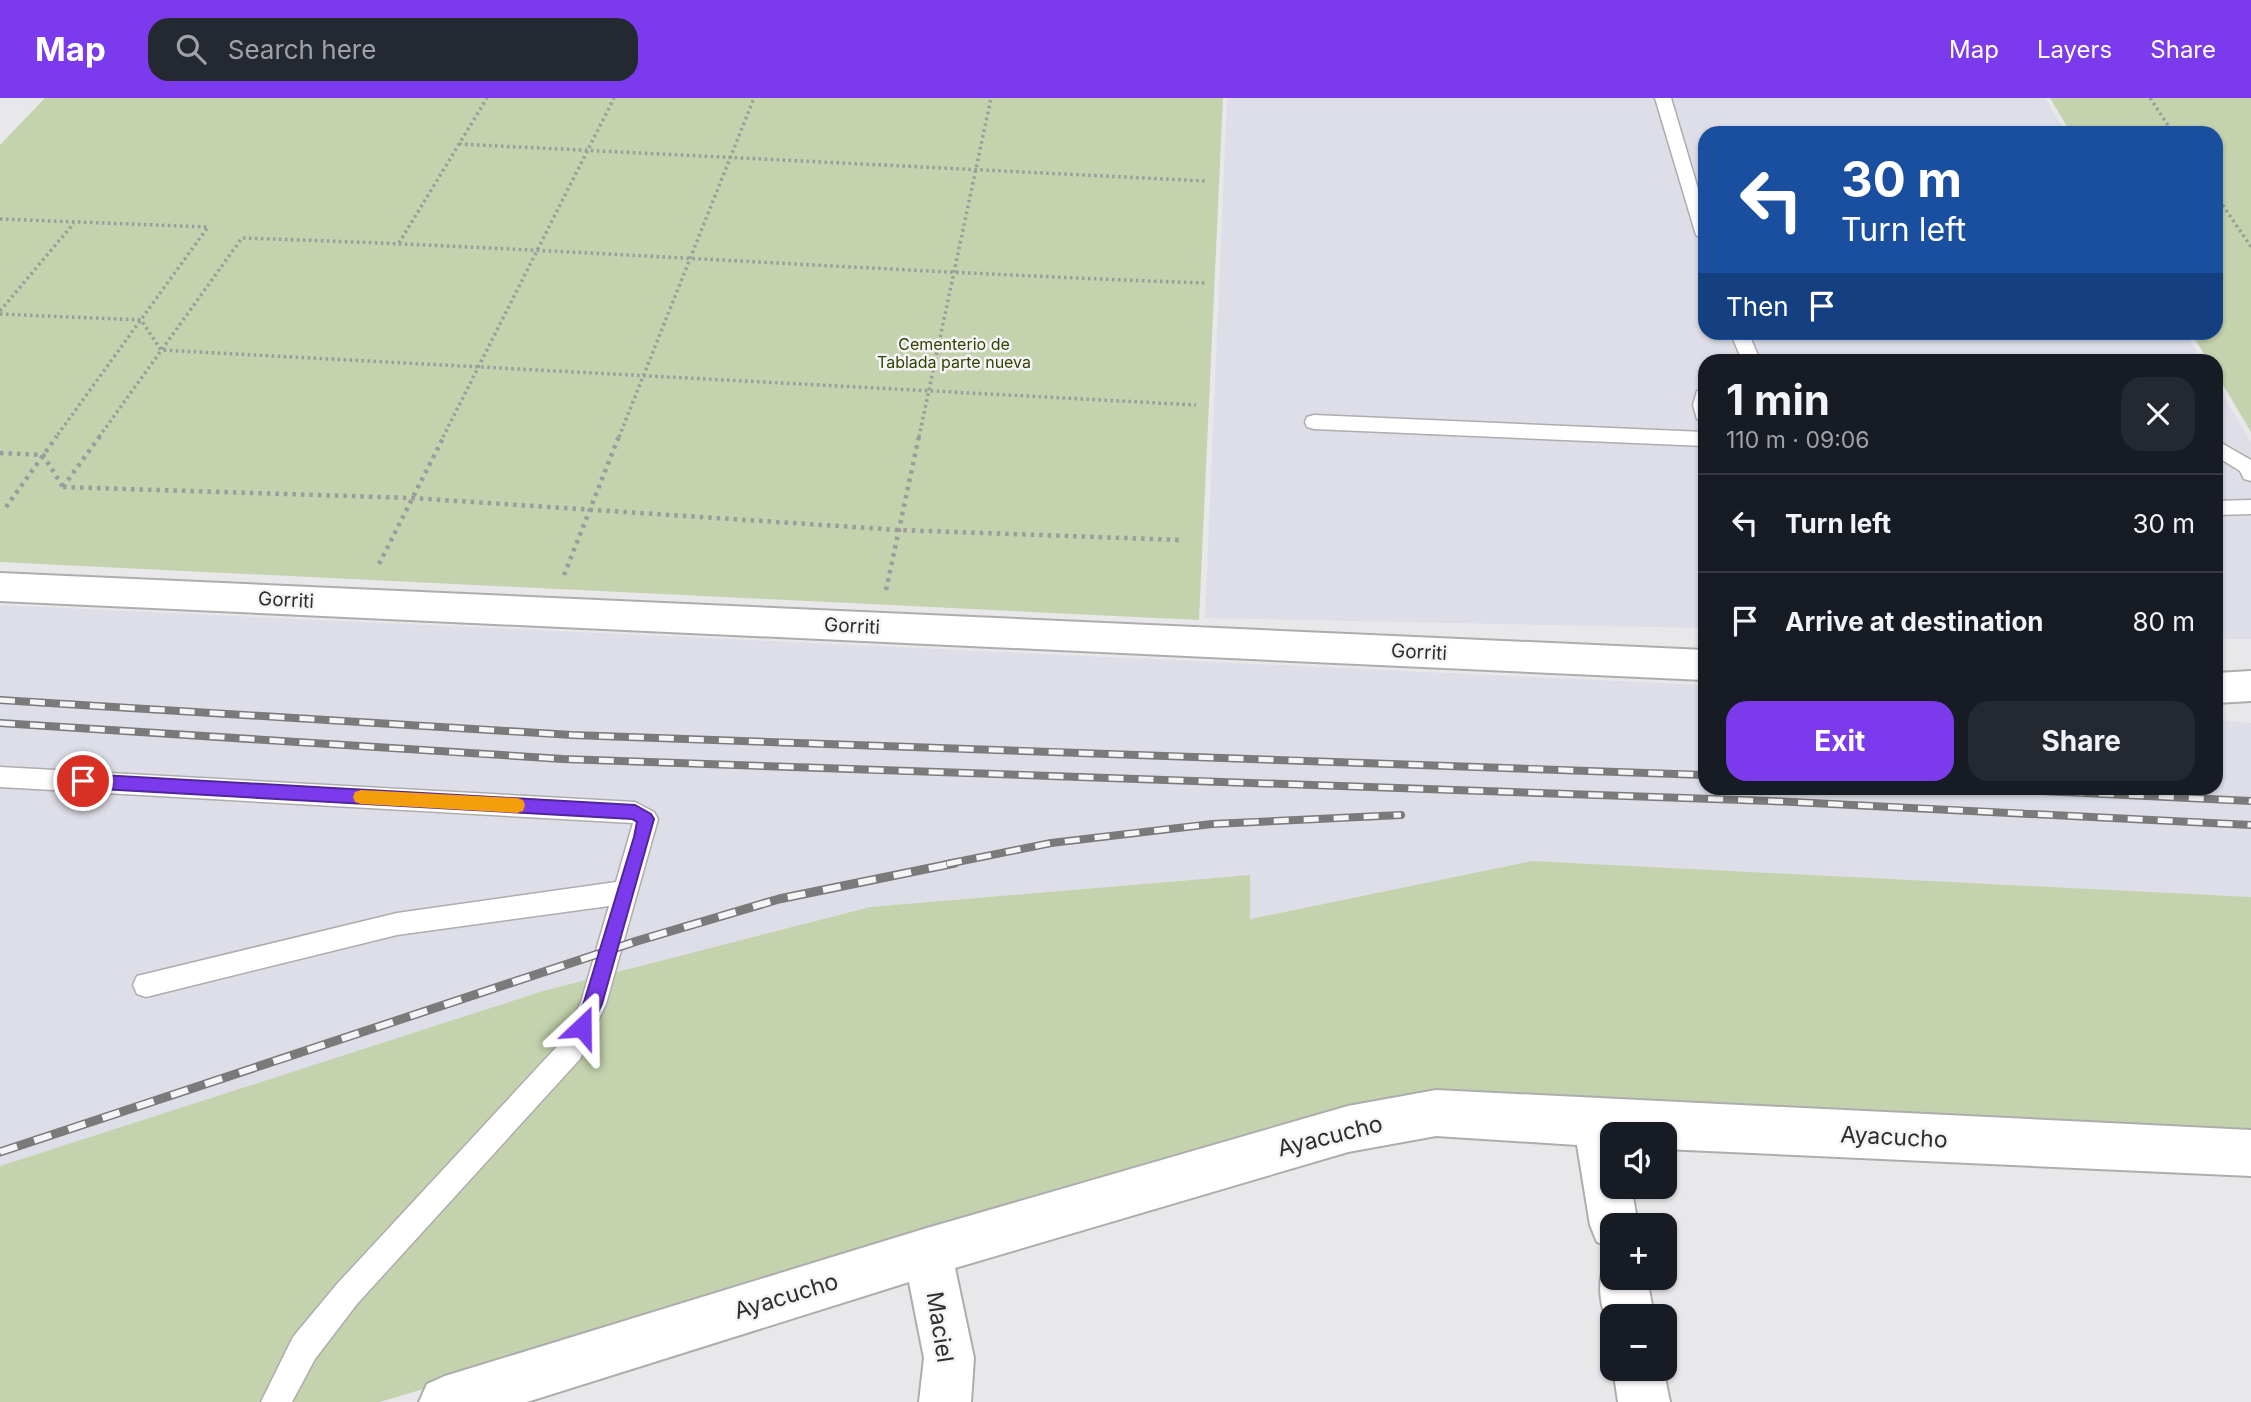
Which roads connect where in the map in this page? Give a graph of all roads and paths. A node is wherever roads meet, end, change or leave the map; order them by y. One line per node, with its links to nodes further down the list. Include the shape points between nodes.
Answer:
1 (487, 98): 8 (path)
2 (614, 98): 9 (path)
3 (754, 98): 10 (path)
4 (991, 98): 11 (path)
5 (1663, 98): 14 (lane)
6 (2150, 98): 7 (path)
7 (2169, 126)
8 (459, 144): 9 (path); 17 (path)
9 (589, 150): 10 (path); 19 (path)
10 (730, 158): 11 (path); 20 (path)
11 (975, 171): 12 (path); 21 (path)
12 (1205, 181)
13 (2223, 205): 18 (path)
14 (1698, 215)
15 (0, 219): 16 (path)
16 (74, 222): 23 (path); 24 (path, via 208,227)
17 (399, 243): 19 (path); 25 (path, via 242,238)
18 (2251, 247)
19 (538, 250): 20 (path); 26 (path)
20 (689, 260): 21 (path); 27 (path)
21 (953, 274): 22 (path); 28 (path)
22 (1205, 283)
23 (0, 312): 24 (path)
24 (141, 320): 25 (path); 34 (path)
25 (161, 350): 26 (path); 36 (path)
26 (478, 369): 27 (path); 37 (path)
27 (642, 376): 28 (path); 41 (path)
28 (928, 392): 29 (path); 42 (path)
29 (1196, 405)
30 (1314, 422): 31 (lane)
31 (1698, 439)
32 (2223, 451): 35 (lane, via 2248,467)
33 (0, 453): 34 (path)
34 (43, 455): 36 (path); 38 (path)
35 (2251, 474)
36 (62, 487): 37 (path)
37 (412, 498): 41 (path); 44 (path)
38 (6, 507)
39 (2251, 507): 40 (lane)
40 (2223, 508)
41 (589, 510): 42 (path); 45 (path)
42 (899, 530): 43 (path); 47 (path)
43 (1181, 540)
44 (379, 564)
45 (563, 577)
46 (0, 587): 48 (street, Gorriti)
47 (884, 595)
48 (1698, 665)
49 (2251, 687): 50 (street)
50 (2223, 688)
51 (0, 777): 52 (lane, via 635,812 646,819)
52 (626, 892): 53 (lane, via 397,924); 59 (lane, via 593,1004 571,1050 347,1294 304,1348)
53 (146, 985)
54 (1597, 1123): 55 (street, Ayacucho); 56 (street); 57 (street, Ayacucho, via 1436,1113 1348,1129)
55 (2248, 1159)
56 (1612, 1213)
57 (927, 1252): 60 (street, Ayacucho); 61 (street, Maciel, via 949,1358)
58 (1640, 1381): 62 (street)
59 (276, 1402)
60 (445, 1402)
61 (944, 1402)
62 (1644, 1402)

